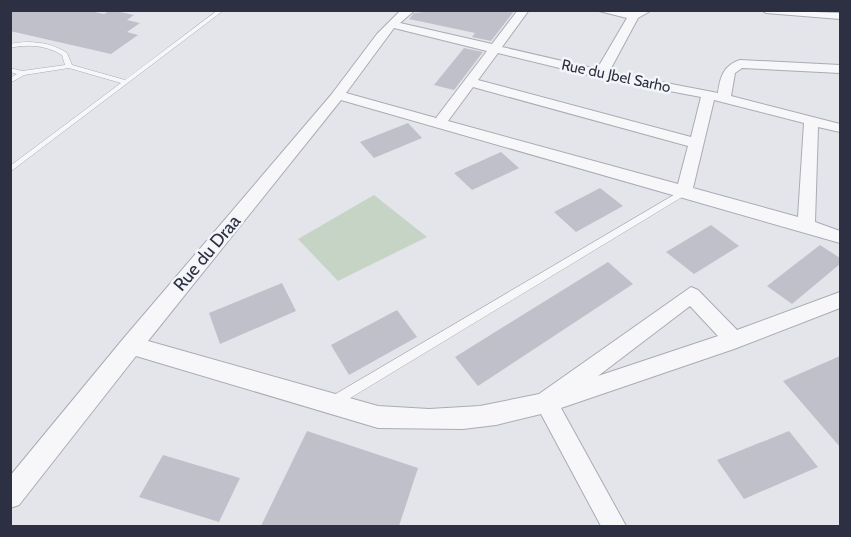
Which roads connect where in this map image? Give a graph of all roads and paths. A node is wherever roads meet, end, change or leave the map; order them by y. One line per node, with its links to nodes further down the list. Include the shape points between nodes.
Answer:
1 (222, 10): 18 (lane)
2 (524, 10): 11 (street)
3 (600, 10): 8 (street)
4 (647, 10): 8 (street)
5 (766, 10): 6 (street)
6 (780, 11): 9 (street)
7 (402, 16): 11 (street, Rue du Jbel Sarho); 20 (street, Rue du Draa)
8 (634, 16): 16 (street)
9 (840, 16)
10 (10, 46): 12 (lane, via 28,43 56,49 64,52)
11 (494, 50): 16 (street, Rue du Jbel Sarho); 19 (street)
12 (69, 66): 15 (lane); 18 (lane)
13 (10, 70): 15 (lane)
14 (840, 70): 22 (street, via 740,64 727,75)
15 (22, 73): 17 (lane)
16 (601, 74): 21 (street, Rue du Jbel Sarho)
17 (10, 81)
18 (124, 82): 27 (lane)
19 (470, 82): 24 (street); 26 (street)
20 (338, 95): 24 (street); 33 (street, Rue du Draa)
21 (708, 96): 22 (street, Rue du Jbel Sarho); 26 (street)
22 (724, 98): 23 (street, Rue du Jbel Sarho)
23 (810, 121): 25 (street, Rue du Jbel Sarho); 29 (street)
24 (440, 122): 28 (street)
25 (840, 128)
26 (695, 143): 28 (street)
27 (10, 170)
28 (684, 192): 29 (street); 35 (lane)
29 (806, 225): 30 (street)
30 (840, 237)
31 (840, 300): 32 (street)
32 (734, 340): 34 (street); 34 (street, via 691,295)
33 (130, 345): 35 (street); 36 (street, Rue du Draa)
34 (546, 402): 35 (street, via 512,412 419,421 378,417); 37 (street)
35 (331, 404)
36 (10, 496)
37 (614, 526)

